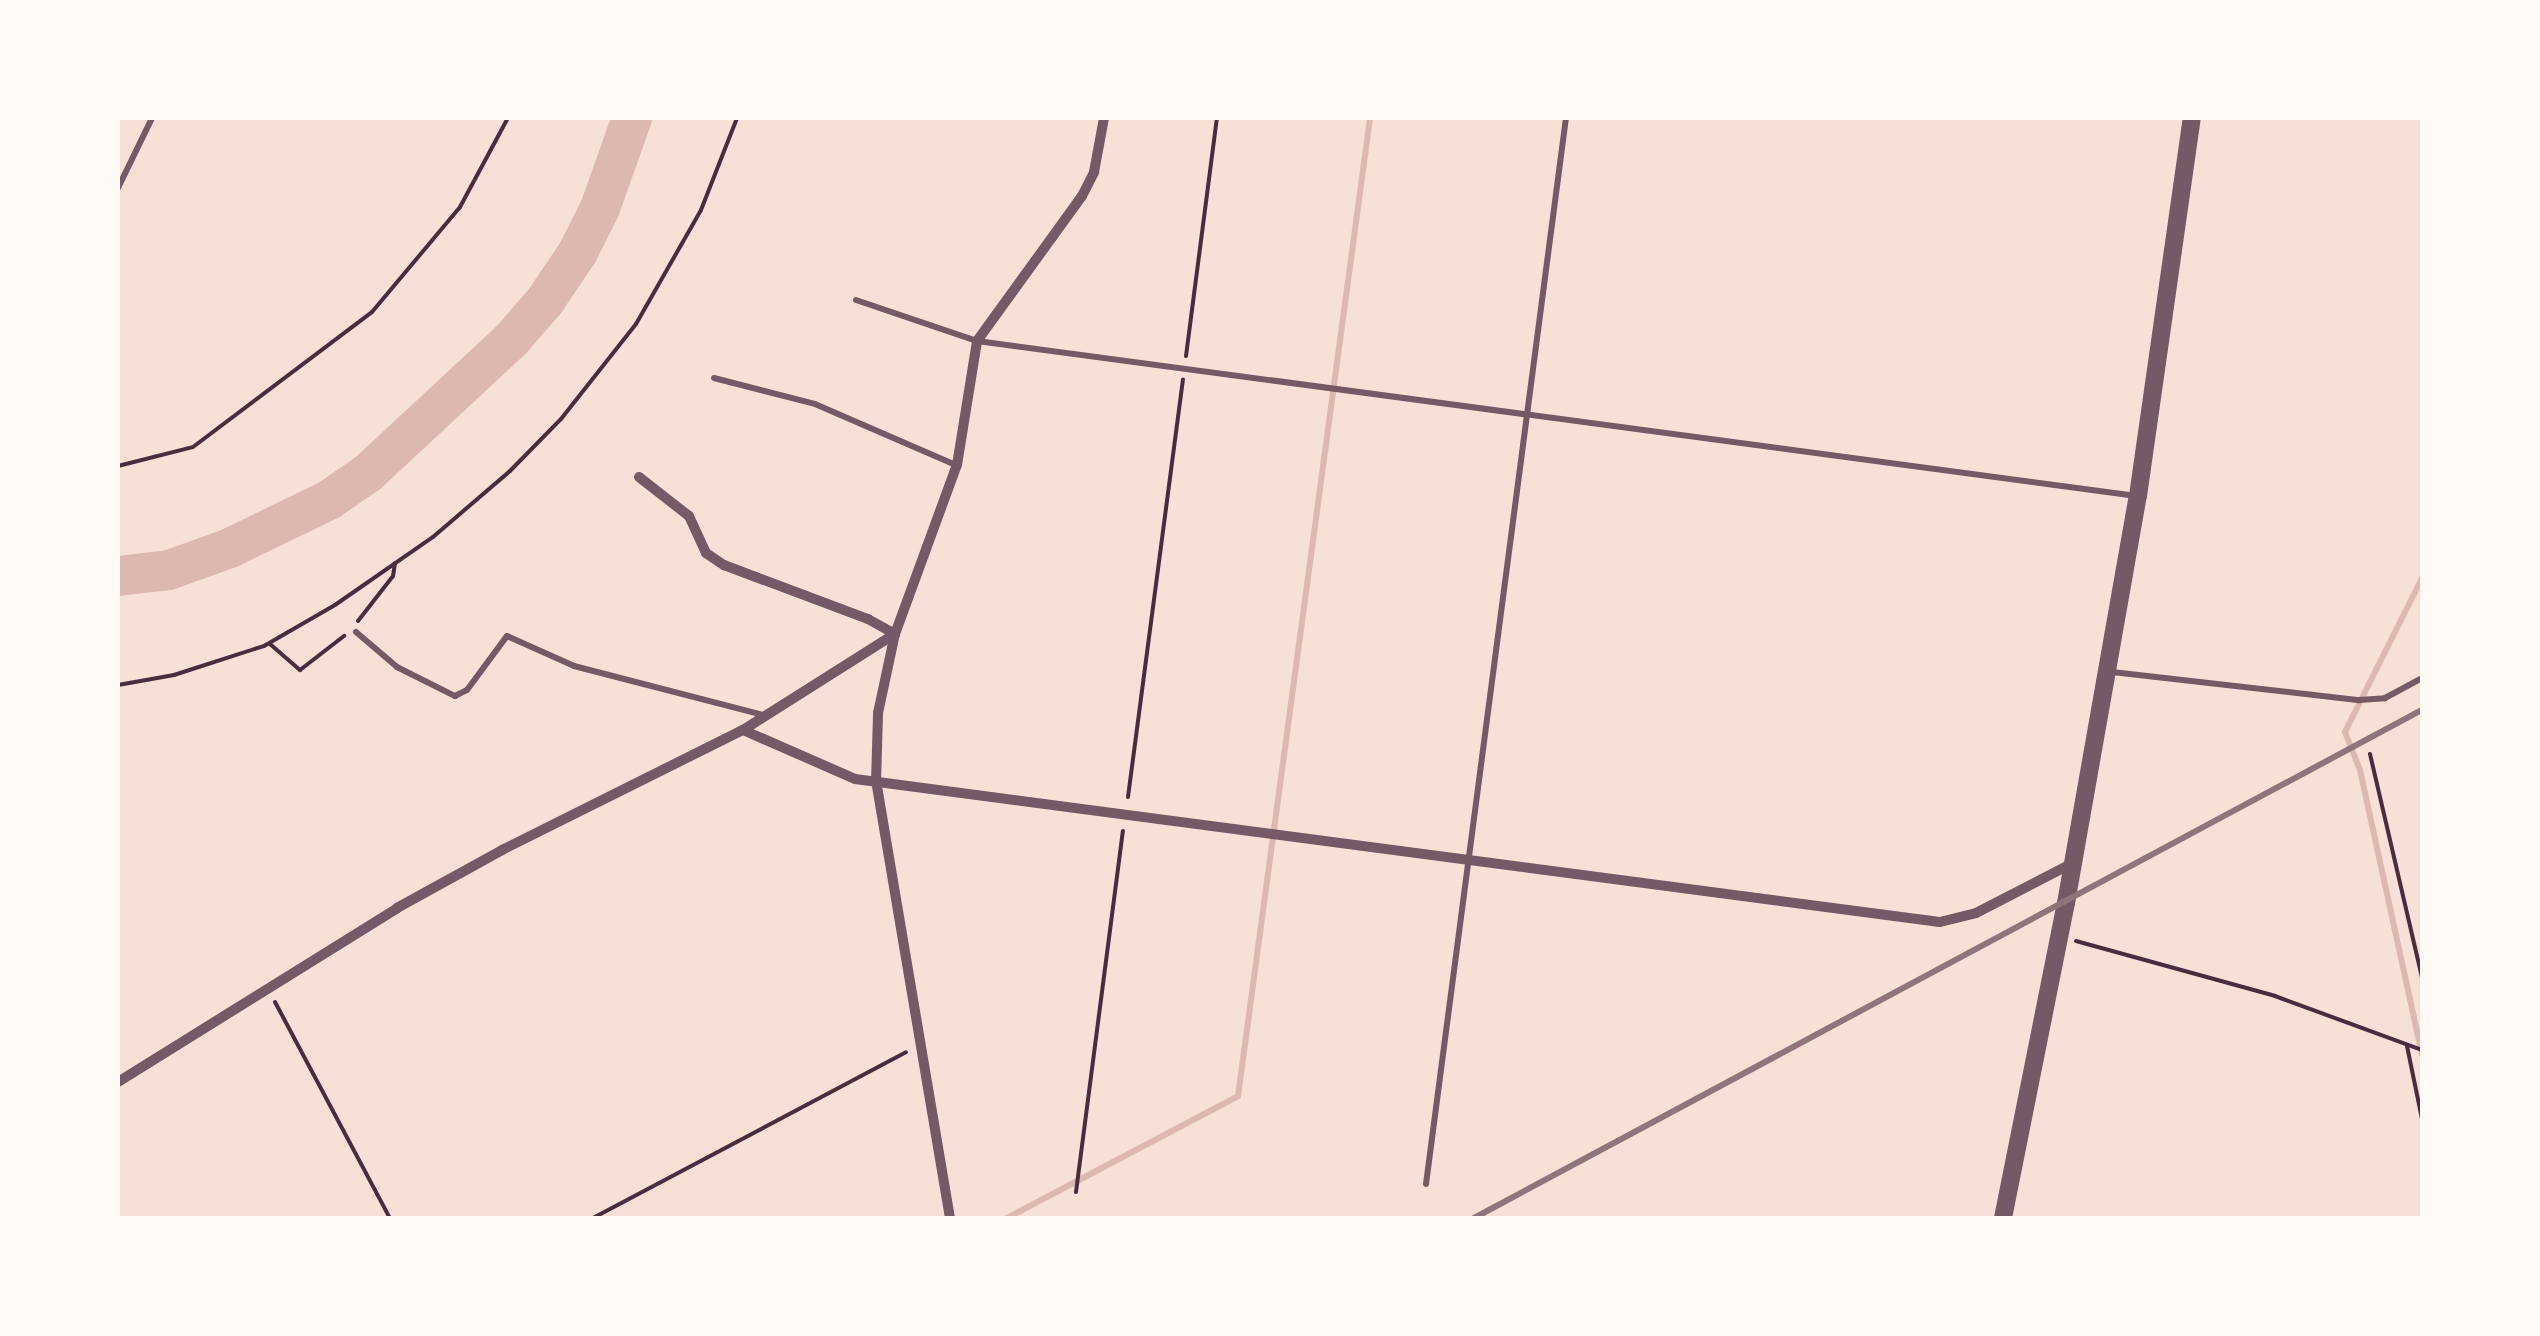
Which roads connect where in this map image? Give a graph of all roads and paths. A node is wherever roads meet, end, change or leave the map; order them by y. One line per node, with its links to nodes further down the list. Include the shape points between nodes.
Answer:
1 (152, 118): 8 (lane)
2 (508, 118): 15 (path, via 460,206 372,312 193,447)
3 (737, 118): 20 (path, via 701,210 636,324 561,419 432,536)
4 (1104, 118): 10 (street, via 1094,172 1082,196)
5 (1218, 118): 11 (path)
6 (1566, 118): 13 (lane)
7 (2192, 118): 17 (street)
8 (118, 188)
9 (856, 300): 10 (lane)
10 (977, 341): 11 (lane); 14 (street)
11 (1184, 368): 13 (lane); 29 (path)
12 (714, 378): 14 (lane, via 815,404)
13 (1528, 413): 17 (lane); 30 (lane)
14 (957, 465): 19 (street)
15 (118, 466)
16 (640, 477): 19 (street, via 689,516 706,553 724,565)
17 (2138, 496): 22 (street)
18 (356, 632): 25 (lane, via 398,667 456,696 507,636 574,666)
19 (895, 634): 25 (street); 28 (street, via 878,713)
20 (270, 644): 21 (path); 24 (path)
21 (300, 670)
22 (2105, 671): 23 (lane, via 2359,700 2384,698); 31 (street)
23 (2422, 678)
24 (118, 686)
25 (765, 716): 26 (street)
26 (743, 730): 28 (street); 35 (street, via 484,860)
27 (2370, 754): 33 (path)
28 (876, 782): 29 (street); 36 (street)
29 (1126, 814): 30 (street); 42 (path)
30 (1468, 858): 31 (street, via 1940,922 1976,913); 41 (lane)
31 (2071, 864): 32 (street)
32 (2057, 936): 37 (path, via 2275,996); 46 (street)
33 (2420, 948): 34 (path)
34 (2422, 977)
35 (268, 989): 39 (street); 43 (path)
36 (921, 1044): 44 (path); 45 (street)
37 (2406, 1044): 38 (path); 40 (path)
38 (2422, 1050)
39 (118, 1082)
40 (2422, 1119)
41 (1426, 1184)
42 (1076, 1192)
43 (390, 1218)
44 (592, 1218)
45 (950, 1218)
46 (2003, 1218)

